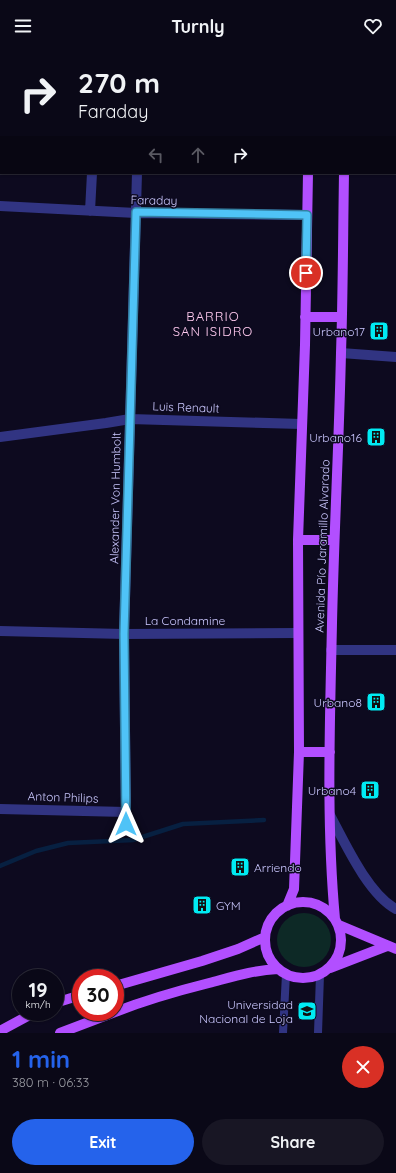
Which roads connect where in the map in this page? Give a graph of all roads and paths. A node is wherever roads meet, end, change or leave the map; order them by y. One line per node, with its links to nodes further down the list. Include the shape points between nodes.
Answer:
1 (92, 174): 6 (street)
2 (137, 174): 7 (street, Alexander Von Humbolt)
3 (308, 174): 8 (main road, Avenida Pío Jaramillo Alvarado)
4 (344, 174): 10 (main road, Avenida Pío Jaramillo Alvarado)
5 (0, 206): 6 (street, Faraday)
6 (90, 211): 7 (street, Faraday)
7 (136, 212): 8 (street, Faraday); 13 (street, Alexander Von Humbolt)
8 (307, 215): 9 (main road, Avenida Pío Jaramillo Alvarado)
9 (305, 317): 10 (main road); 14 (main road, Avenida Pío Jaramillo Alvarado)
10 (341, 317): 11 (main road, Avenida Pío Jaramillo Alvarado)
11 (341, 352): 12 (street); 17 (main road, Avenida Pío Jaramillo Alvarado)
12 (396, 357)
13 (130, 419): 14 (street, Luis Renault); 15 (street, Luis Renault); 20 (street, Alexander Von Humbolt)
14 (301, 424): 16 (main road, Avenida Pío Jaramillo Alvarado)
15 (0, 437)
16 (298, 540): 17 (main road); 19 (main road, Avenida Pío Jaramillo Alvarado)
17 (334, 540): 21 (main road, Avenida Pío Jaramillo Alvarado)
18 (0, 631): 20 (street, La Condamine)
19 (298, 633): 20 (street, La Condamine); 23 (main road, Avenida Pío Jaramillo Alvarado)
20 (124, 634): 26 (street, Alexander Von Humbolt)
21 (331, 650): 22 (street); 24 (main road, Avenida Pío Jaramillo Alvarado)
22 (396, 650)
23 (299, 752): 24 (main road); 29 (main road, Avenida Pío Jaramillo Alvarado, via 294,889)
24 (330, 752): 27 (main road, Avenida Pío Jaramillo Alvarado)
25 (0, 809): 26 (street, Anton Philips)
26 (126, 812): 28 (street, Alexander Von Humbolt)
27 (330, 815): 30 (street, via 358,866 378,895); 31 (main road, Avenida Pío Jaramillo Alvarado, via 332,888)
28 (126, 824)
29 (287, 906): 31 (main road, via 304,902 314,903 329,912); 32 (main road, via 273,916)
30 (396, 909)
31 (337, 922): 33 (main road); 34 (main road, via 342,945 338,958)
32 (265, 937): 35 (main road, via 270,960); 37 (main road, via 202,961)
33 (392, 947): 34 (main road)
34 (330, 968): 36 (main road)
35 (282, 972): 36 (main road, via 306,979); 38 (main road, via 253,971); 43 (lane)
36 (320, 975): 44 (lane)
37 (124, 983)
38 (124, 1009)
39 (18, 1021): 41 (main road)
40 (91, 1021): 42 (main road)
41 (0, 1031)
42 (60, 1033)
43 (283, 1033)
44 (318, 1033)

